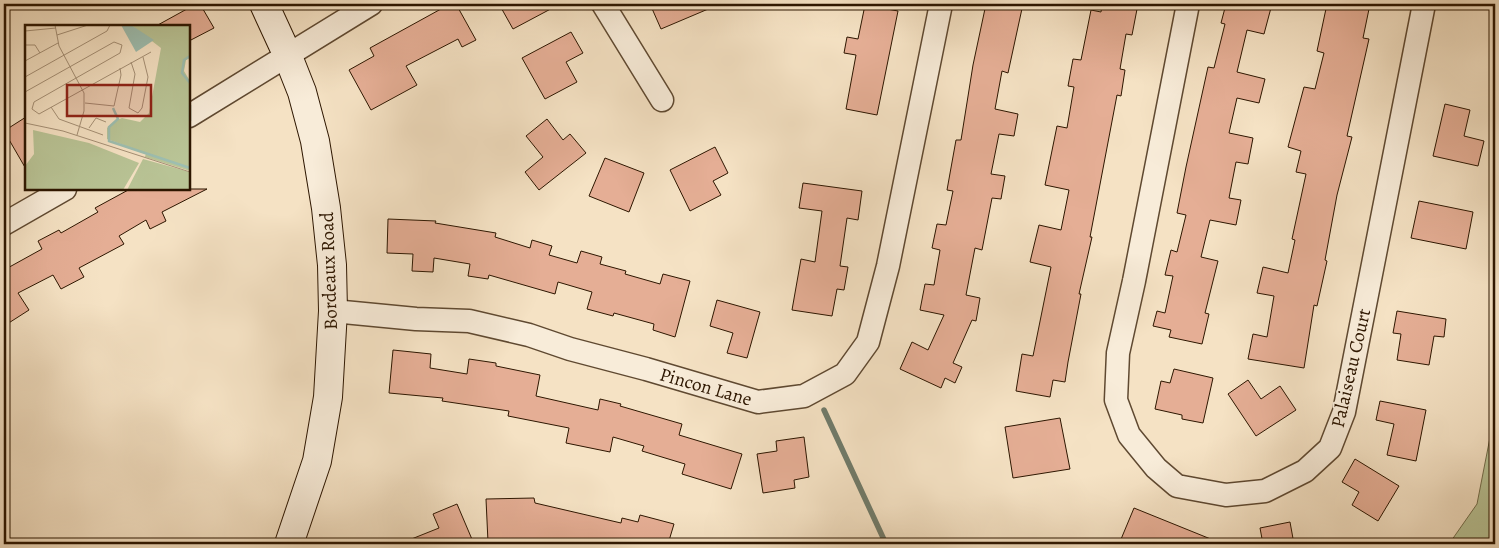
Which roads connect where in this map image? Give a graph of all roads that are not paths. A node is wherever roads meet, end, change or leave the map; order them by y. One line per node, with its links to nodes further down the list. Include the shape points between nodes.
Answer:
1 (264, 4): 7 (street, Bordeaux Road)
2 (371, 4): 7 (street)
3 (603, 4): 8 (street)
4 (941, 4): 12 (street, Pincon Lane, via 888,266 868,342 845,374 804,396 758,402 529,335 469,321)
5 (1188, 4): 6 (street, Palaiseau Court, via 1118,353 1116,400 1129,436 1156,468 1177,486 1226,495 1265,491 1305,471 1330,448 1344,412)
6 (1424, 4)
7 (287, 54): 9 (street); 12 (street, Bordeaux Road, via 302,92 315,141 326,208)
8 (662, 100)
9 (190, 115)
10 (63, 190): 11 (street)
11 (4, 224)
12 (333, 311): 13 (street, Bordeaux Road, via 328,397 316,461)
13 (289, 544)

